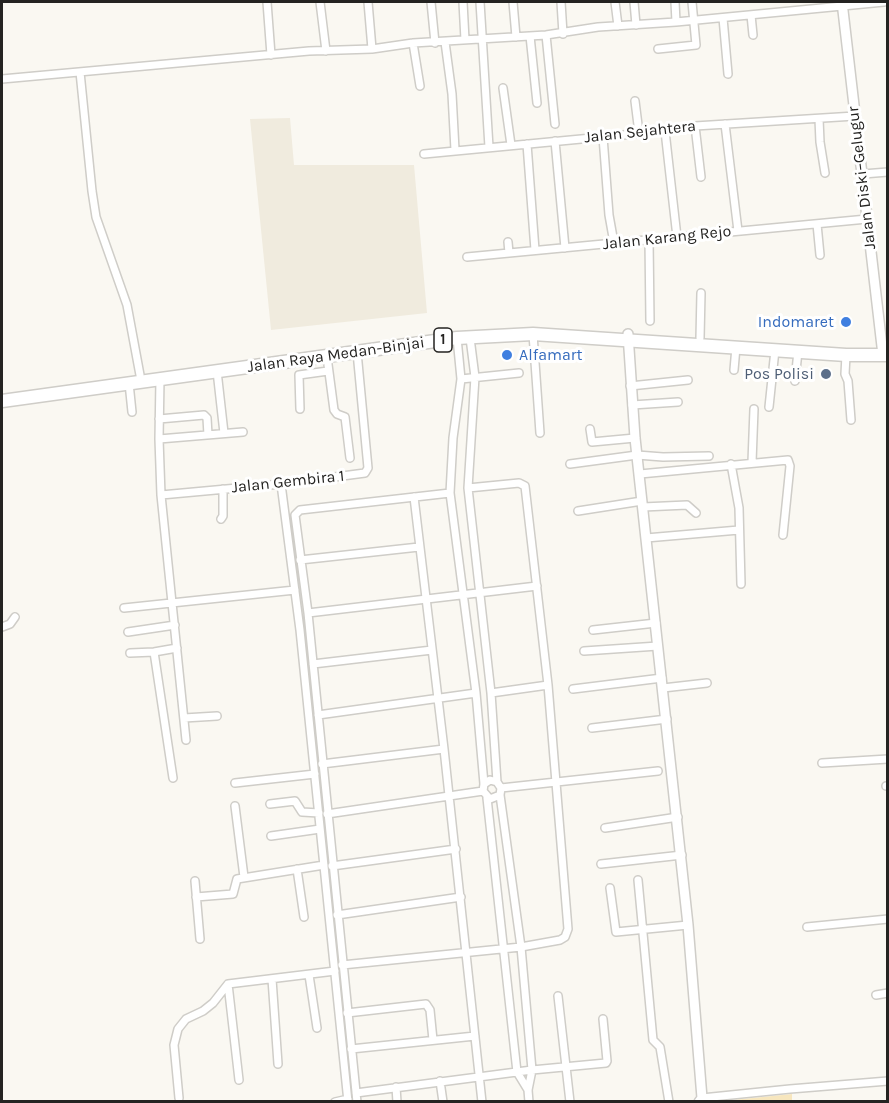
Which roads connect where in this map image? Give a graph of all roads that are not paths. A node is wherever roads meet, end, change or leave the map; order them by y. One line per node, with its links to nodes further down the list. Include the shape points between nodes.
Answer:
1 (267, 2): 34 (street)
2 (320, 2): 33 (street)
3 (368, 2): 31 (street)
4 (431, 2): 30 (street)
5 (463, 2): 27 (street)
6 (480, 2): 26 (street)
7 (513, 2): 25 (street)
8 (561, 2): 21 (street)
9 (615, 2): 20 (street)
10 (634, 2): 19 (street)
11 (675, 2): 18 (street)
12 (692, 2): 17 (street)
13 (884, 2): 14 (street)
14 (842, 3): 15 (street); 42 (main road, Jalan Diski–Gelugur)
15 (751, 15): 16 (street); 23 (street)
16 (723, 18): 17 (street); 36 (street)
17 (693, 19): 18 (street); 32 (street, via 696,45)
18 (676, 22): 19 (street)
19 (636, 25): 20 (street)
20 (618, 26): 21 (street)
21 (563, 34): 22 (street)
22 (546, 35): 24 (street); 44 (street)
23 (753, 35)
24 (530, 36): 25 (street); 41 (street)
25 (516, 37): 26 (street)
26 (482, 38): 27 (street); 53 (street)
27 (465, 40): 28 (street)
28 (445, 42): 30 (street); 54 (street)
29 (413, 43): 30 (street); 31 (street); 38 (street)
30 (435, 43)
31 (372, 49): 33 (street)
32 (658, 49)
33 (326, 51): 34 (street)
34 (271, 55): 35 (street)
35 (80, 72): 37 (street); 90 (street, via 96,217 127,305)
36 (728, 74)
37 (2, 79)
38 (420, 86)
39 (503, 88): 52 (street)
40 (635, 101): 48 (street)
41 (537, 103)
42 (855, 116): 43 (street, Jalan Sejahtera); 58 (main road, Jalan Diski–Gelugur)
43 (819, 119): 45 (street, Jalan Sejahtera); 57 (street)
44 (555, 124)
45 (725, 124): 46 (street, Jalan Sejahtera); 62 (street)
46 (695, 126): 47 (street, Jalan Sejahtera); 59 (street)
47 (665, 131): 48 (street, Jalan Sejahtera); 63 (street)
48 (639, 133): 49 (street, Jalan Sejahtera)
49 (603, 137): 50 (street, Jalan Sejahtera); 66 (street)
50 (555, 141): 51 (street, Jalan Sejahtera); 67 (street)
51 (527, 144): 52 (street, Jalan Sejahtera); 68 (street)
52 (511, 145): 53 (street, Jalan Sejahtera)
53 (489, 147): 54 (street, Jalan Sejahtera)
54 (455, 150): 55 (street, Jalan Sejahtera)
55 (424, 154)
56 (888, 172): 58 (street)
57 (825, 173)
58 (862, 174): 60 (main road, Jalan Diski–Gelugur)
59 (701, 177)
60 (867, 219): 61 (street, Jalan Karang Rejo); 83 (main road, Jalan Diski–Gelugur)
61 (817, 224): 62 (street, Jalan Karang Rejo); 70 (street)
62 (738, 231): 63 (street, Jalan Karang Rejo)
63 (677, 237): 64 (street, Jalan Karang Rejo)
64 (648, 240): 66 (street, Jalan Karang Rejo); 73 (street)
65 (508, 242): 69 (street)
66 (614, 243): 67 (street, Jalan Karang Rejo)
67 (565, 248): 68 (street, Jalan Karang Rejo)
68 (535, 250): 69 (street, Jalan Karang Rejo)
69 (509, 253): 71 (street, Jalan Karang Rejo)
70 (820, 255)
71 (467, 257)
72 (701, 294): 77 (street)
73 (650, 321)
74 (533, 334): 75 (highway, Jalan Raya Medan-Binjai / 1); 76 (highway, Jalan Raya Medan-Binjai / 1); 110 (street)
75 (627, 337): 77 (highway, Jalan Raya Medan-Binjai / 1); 79 (highway, Jalan Raya Medan-Binjai / 1); 90 (highway, Jalan Raya Medan-Binjai / 1, via 533,328 456,333); 97 (main road)
76 (470, 338): 78 (highway, Jalan Raya Medan-Binjai / 1); 91 (street)
77 (700, 338): 83 (highway, Jalan Raya Medan-Binjai / 1)
78 (457, 339): 82 (highway, Jalan Raya Medan-Binjai / 1); 93 (street)
79 (736, 346): 80 (highway, Jalan Raya Medan-Binjai / 1); 86 (street)
80 (775, 350): 81 (highway, Jalan Raya Medan-Binjai / 1); 102 (street)
81 (798, 351): 84 (highway, Jalan Raya Medan-Binjai / 1); 95 (street)
82 (357, 352): 85 (highway, Jalan Raya Medan-Binjai / 1); 122 (street, Jalan Gembira 1, via 367,470 362,475)
83 (885, 352): 84 (highway, Jalan Raya Medan-Binjai / 1)
84 (846, 355): 107 (street)
85 (327, 357): 87 (highway, Jalan Raya Medan-Binjai / 1); 88 (street)
86 (734, 370)
87 (217, 371): 92 (highway, Jalan Raya Medan-Binjai / 1); 111 (street)
88 (328, 371): 103 (street, via 299,375); 117 (street, via 334,411 345,418)
89 (519, 373): 91 (street)
90 (140, 375): 98 (highway, Jalan Raya Medan-Binjai / 1)
91 (475, 377): 93 (street); 123 (street)
92 (160, 379): 96 (highway, Jalan Raya Medan-Binjai / 1); 106 (street)
93 (461, 379): 125 (street)
94 (688, 381): 97 (street)
95 (795, 381)
96 (129, 383): 99 (highway, Jalan Raya Medan-Binjai / 1); 105 (street)
97 (630, 386): 101 (main road)
98 (2, 394)
99 (2, 400)
100 (678, 402): 101 (street)
101 (632, 405): 113 (main road)
102 (769, 407)
103 (300, 408)
104 (754, 409): 118 (street)
105 (132, 412)
106 (159, 419): 112 (street, via 204,416); 114 (street)
107 (851, 420)
108 (590, 429): 113 (street, via 592,442)
109 (243, 432): 111 (street)
110 (540, 433)
111 (224, 434): 112 (street)
112 (208, 435): 114 (street)
113 (635, 438): 115 (main road)
114 (159, 439): 126 (street)
115 (637, 454): 116 (street); 119 (street); 121 (main road)
116 (709, 456)
117 (350, 458)
118 (752, 462): 120 (street); 133 (street, via 789,461)
119 (570, 464)
120 (731, 464): 121 (street); 132 (street)
121 (640, 474): 128 (main road)
122 (281, 484): 124 (street, Jalan Gembira 1); 139 (street)
123 (468, 488): 138 (street, via 524,485); 140 (street)
124 (223, 489): 126 (street, Jalan Gembira 1); 131 (street)
125 (450, 493): 127 (street); 141 (street)
126 (161, 495): 143 (street)
127 (414, 497): 135 (street); 136 (street, via 299,511 295,517)
128 (643, 504): 129 (street); 130 (street, via 687,505); 134 (main road)
129 (578, 511)
130 (696, 513)
131 (221, 519)
132 (739, 530): 134 (street); 137 (street)
133 (783, 535)
134 (646, 538): 147 (main road)
135 (419, 547): 136 (street); 142 (street)
136 (300, 560): 145 (street)
137 (741, 584)
138 (537, 586): 140 (street); 161 (street)
139 (296, 590): 143 (street); 177 (street)
140 (481, 593): 141 (street); 164 (street)
141 (462, 594): 142 (street); 163 (street)
142 (427, 598): 145 (street); 154 (street)
143 (172, 603): 144 (street); 148 (street)
144 (124, 608)
145 (308, 613): 158 (street)
146 (15, 617): 149 (street)
147 (656, 623): 150 (street); 152 (main road)
148 (175, 625): 151 (street); 153 (street)
149 (2, 627)
150 (593, 630)
151 (128, 632)
152 (658, 646): 155 (street); 159 (main road)
153 (177, 648): 156 (street); 168 (street)
154 (432, 650): 158 (street); 165 (street)
155 (584, 651)
156 (154, 652): 157 (street); 178 (street)
157 (130, 653)
158 (313, 664): 166 (street)
159 (663, 683): 160 (street); 162 (street); 169 (main road)
160 (707, 683)
161 (548, 685): 164 (street); 179 (street)
162 (573, 690)
163 (476, 693): 165 (street); 182 (street)
164 (491, 693): 181 (street)
165 (438, 699): 166 (street); 172 (street)
166 (318, 715): 175 (street)
167 (217, 716): 168 (street)
168 (184, 718): 171 (street)
169 (667, 719): 170 (street); 188 (main road)
170 (592, 728)
171 (186, 740)
172 (444, 749): 175 (street); 183 (street)
173 (888, 759): 174 (street)
174 (822, 763)
175 (322, 764): 187 (street)
176 (658, 771): 179 (street)
177 (315, 774): 180 (street); 186 (street)
178 (172, 778)
179 (557, 781): 181 (street); 211 (street, via 568,929 560,940)
180 (235, 783)
181 (500, 788): 182 (street, via 494,799); 182 (street, via 490,780); 211 (street)
182 (484, 791): 183 (street); 212 (street)
183 (449, 796): 187 (street); 192 (street)
184 (270, 804): 186 (street, via 296,801 303,813)
185 (235, 806): 198 (street)
186 (319, 813): 190 (street)
187 (327, 814): 196 (street)
188 (678, 817): 189 (street); 193 (main road)
189 (605, 828)
190 (320, 829): 191 (street); 195 (street)
191 (271, 836)
192 (456, 849): 196 (street); 203 (street)
193 (682, 855): 194 (street); 207 (main road)
194 (601, 864)
195 (324, 865): 197 (street); 215 (street)
196 (332, 866): 204 (street)
197 (297, 869): 198 (street); 205 (street)
198 (244, 877): 202 (street, via 236,879 233,894)
199 (638, 880): 209 (street)
200 (195, 881): 202 (street)
201 (610, 888): 209 (street, via 616,932)
202 (196, 897): 210 (street)
203 (460, 897): 204 (street); 213 (street)
204 (337, 915): 214 (street)
205 (304, 917)
206 (888, 919): 208 (street)
207 (688, 925): 209 (street); 241 (main road)
208 (807, 927)
209 (643, 931): 249 (street, via 653,1040 660,1047)
210 (200, 939)
211 (521, 947): 212 (street); 230 (street)
212 (504, 949): 213 (street); 231 (street)
213 (466, 953): 214 (street); 225 (street)
214 (342, 965): 222 (street)
215 (335, 971): 216 (street); 240 (street)
216 (309, 975): 217 (street); 224 (street)
217 (272, 979): 218 (street); 228 (street)
218 (228, 984): 233 (street); 239 (street, via 213,1003 186,1019 178,1029 174,1045)
219 (888, 993): 220 (street)
220 (876, 994)
221 (558, 996): 229 (street)
222 (347, 1013): 226 (street, via 426,1004); 227 (street)
223 (603, 1019): 229 (street, via 607,1063)
224 (317, 1028)
225 (475, 1036): 226 (street); 232 (street)
226 (433, 1040): 227 (street)
227 (351, 1049): 238 (street)
228 (278, 1064)
229 (566, 1067): 230 (street); 248 (street)
230 (532, 1070): 231 (street); 237 (street)
231 (517, 1072): 232 (street); 237 (street)
232 (479, 1076): 234 (street); 246 (street)
233 (238, 1080)
234 (440, 1081): 236 (street); 245 (street)
235 (888, 1081): 241 (street)
236 (396, 1087): 238 (street); 244 (street)
237 (528, 1090): 247 (street)
238 (356, 1093): 243 (street)
239 (179, 1098)
240 (348, 1100): 242 (street)
241 (701, 1100)
242 (335, 1101)
243 (357, 1101)
244 (397, 1101)
245 (443, 1101)
246 (482, 1101)
247 (529, 1101)
248 (570, 1101)
249 (669, 1101)

